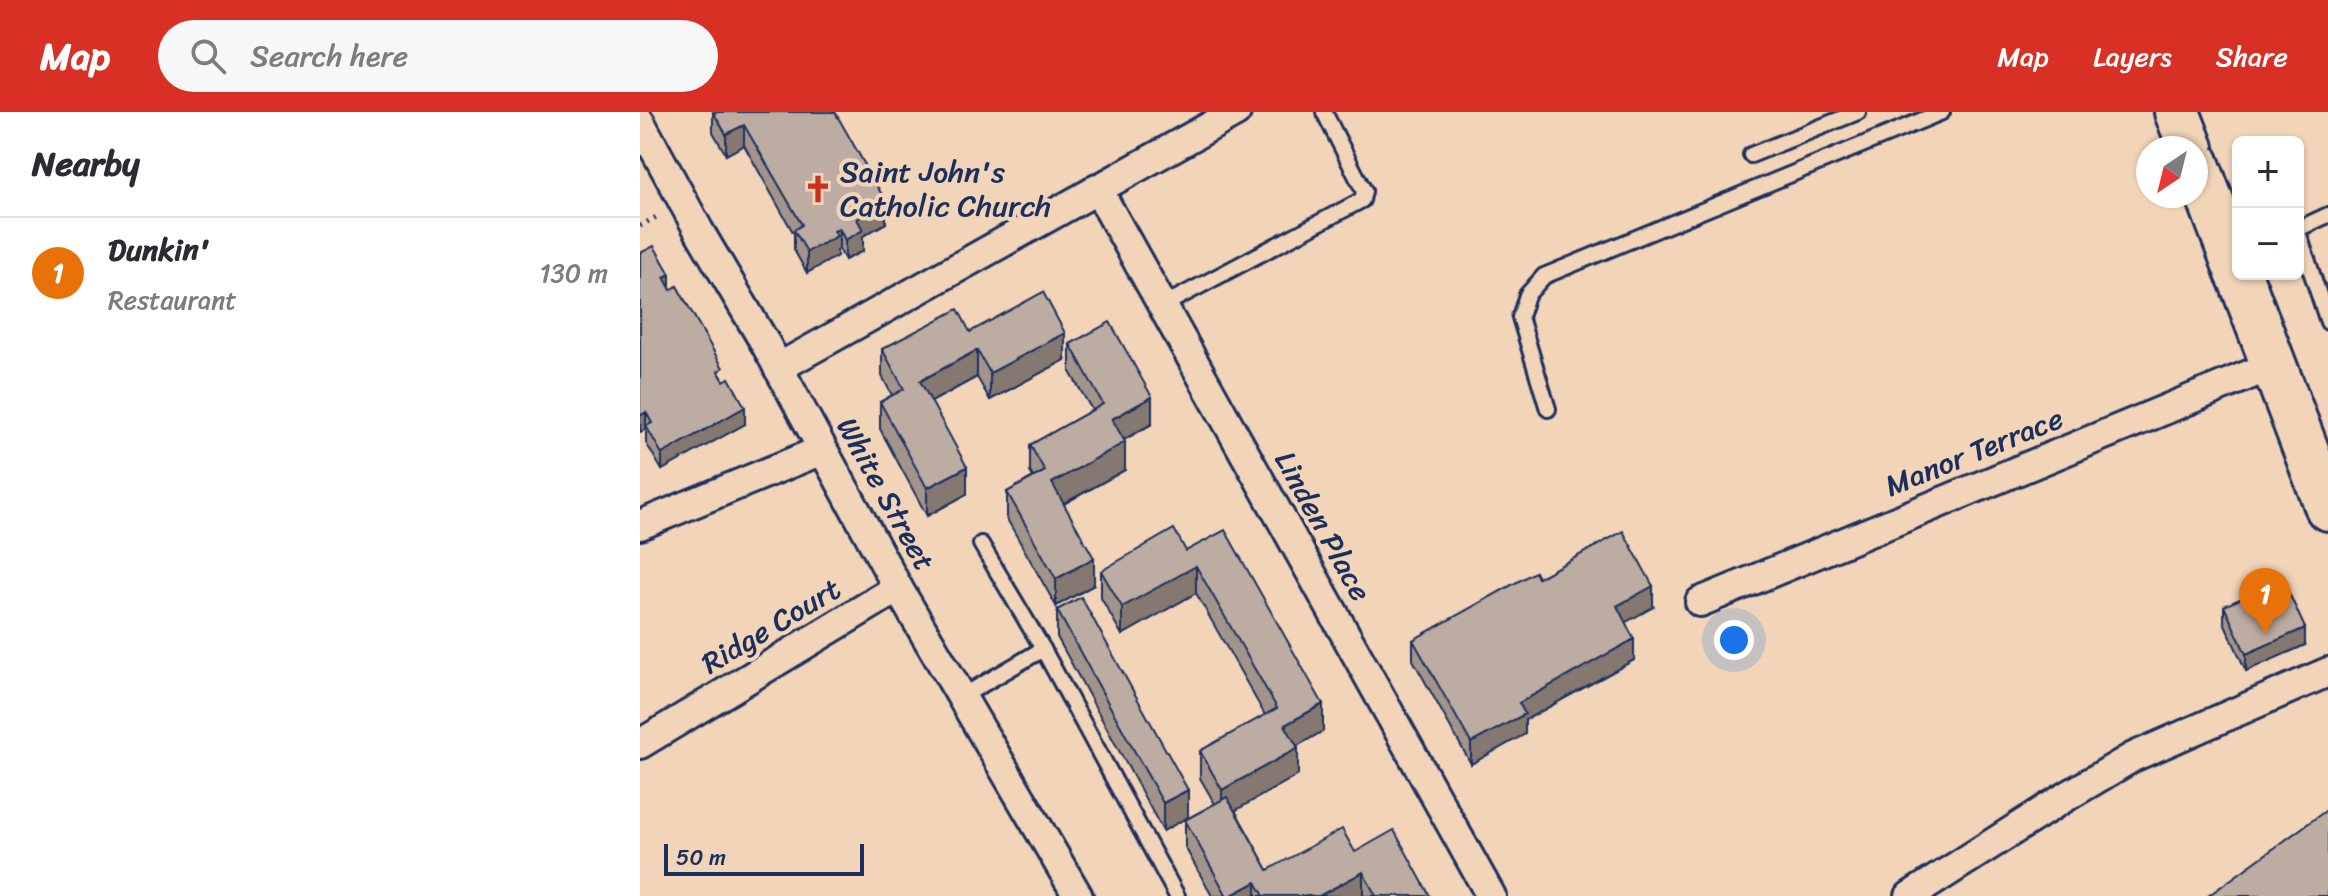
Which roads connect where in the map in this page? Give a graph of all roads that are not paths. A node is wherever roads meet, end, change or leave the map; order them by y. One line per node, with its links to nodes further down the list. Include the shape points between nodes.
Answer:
1 (1236, 112): 9 (street)
2 (1324, 112): 16 (lane, via 1364,191 1362,200)
3 (1858, 112): 8 (lane)
4 (1942, 112): 20 (lane, via 1544,276 1527,295 1520,317)
5 (2177, 112): 7 (main road)
6 (640, 122): 19 (street, White Street)
7 (2186, 136)
8 (1751, 155)
9 (1097, 188): 16 (street, Linden Place); 19 (street)
10 (2208, 192): 14 (main road)
11 (2328, 215): 12 (lane)
12 (2304, 227)
13 (2304, 248): 17 (lane)
14 (2232, 252)
15 (2243, 280): 18 (main road)
16 (1162, 306): 33 (street, Linden Place)
17 (2328, 322)
18 (2273, 365): 22 (main road, via 2307,433); 26 (street, Manor Terrace)
19 (778, 368): 21 (street, White Street)
20 (1548, 409)
21 (822, 450): 23 (street); 25 (street, White Street)
22 (2328, 508)
23 (640, 525)
24 (981, 544): 27 (lane)
25 (898, 588): 29 (street, White Street); 30 (street, Ridge Court)
26 (1700, 602)
27 (1043, 649): 29 (lane); 32 (lane)
28 (2328, 672): 34 (street, via 2133,757)
29 (961, 697): 31 (street, White Street)
30 (640, 744)
31 (1078, 896)
32 (1177, 896)
33 (1491, 896)
34 (1910, 896)

